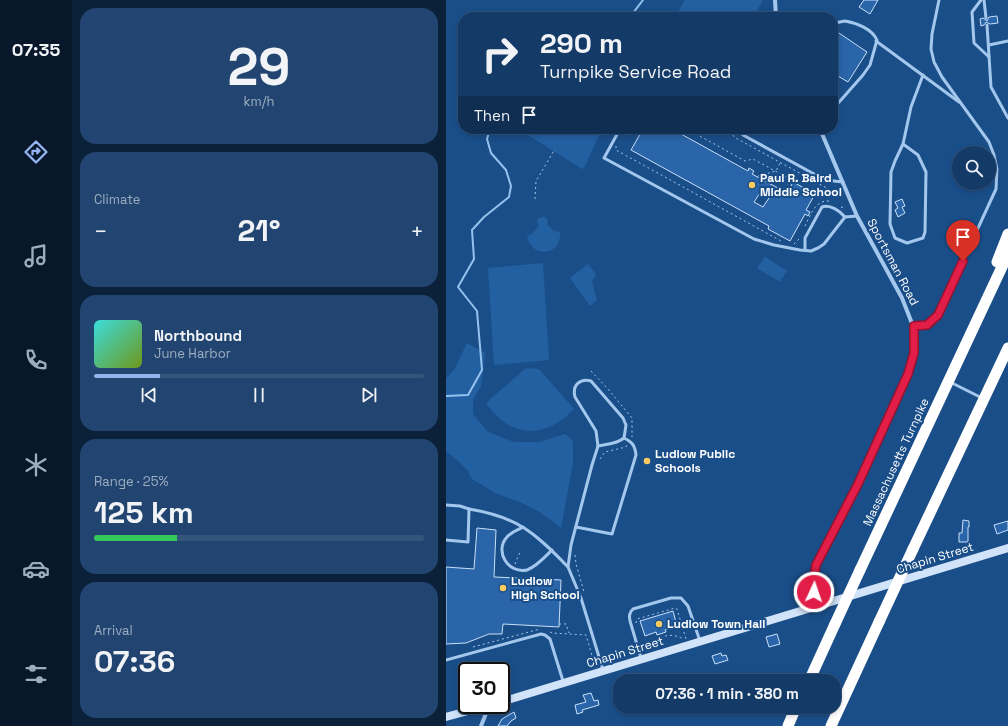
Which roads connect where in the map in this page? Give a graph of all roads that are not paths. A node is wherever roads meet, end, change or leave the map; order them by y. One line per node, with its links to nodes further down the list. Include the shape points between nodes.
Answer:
1 (775, 0): 5 (street)
2 (940, 0): 15 (lane, via 931,49 942,77)
3 (981, 0): 12 (lane, via 972,12 974,43)
4 (984, 0): 6 (lane)
5 (776, 12)
6 (986, 18)
7 (838, 23): 9 (lane, via 844,21 865,28 874,33)
8 (987, 25): 11 (lane)
9 (876, 41): 13 (lane); 14 (lane, via 870,65)
10 (1008, 41): 11 (lane)
11 (989, 45): 12 (lane)
12 (989, 57): 16 (lane, via 991,87)
13 (923, 75): 15 (lane); 20 (lane, via 911,107)
14 (838, 104)
15 (962, 104): 27 (lane, via 989,142 997,169 996,189 938,315 927,325)
16 (1008, 118)
17 (617, 134): 25 (lane, via 604,158 754,239)
18 (742, 134): 21 (lane, via 825,180)
19 (822, 134): 21 (street, Sportsman Road)
20 (903, 144): 20 (lane, via 891,172 890,224 895,238 907,243 922,238 926,232 926,172 918,155)
21 (843, 182): 22 (street, Sportsman Road)
22 (857, 216): 23 (lane); 27 (street, Sportsman Road, via 902,298)
23 (845, 217): 25 (lane, via 824,244 818,248); 25 (lane, via 830,206 822,207 805,238)
24 (1008, 234): 28 (highway)
25 (804, 250)
26 (1008, 254): 28 (highway, Massachusetts Turnpike)
27 (914, 326): 42 (street, Sportsman Road, via 914,353 908,374 858,484 816,565)
28 (964, 346): 30 (highway, Massachusetts Turnpike)
29 (1008, 348): 31 (highway)
30 (948, 381): 31 (lane); 47 (highway, Massachusetts Turnpike, bridge)
31 (984, 398): 56 (highway, bridge)
32 (624, 438): 33 (lane); 33 (lane, via 626,425 623,418 591,381 584,380 575,387 575,397 596,431); 37 (lane, via 635,446 636,455 612,534)
33 (598, 446): 37 (lane)
34 (446, 505): 35 (lane)
35 (469, 509): 36 (lane, via 504,517); 38 (lane, via 468,542)
36 (523, 527): 40 (lane); 40 (lane, via 507,537 502,548 504,560 514,568 532,568)
37 (576, 527): 41 (lane)
38 (446, 540)
39 (1008, 548): 42 (main road, Chapin Street)
40 (552, 550): 41 (lane)
41 (568, 567): 46 (lane, via 599,657)
42 (815, 606): 43 (main road, Chapin Street)
43 (700, 642): 45 (main road, Chapin Street); 45 (lane, via 688,606 681,598 671,598 637,607 630,612 629,617)
44 (446, 660): 48 (lane, via 541,634 550,639)
45 (641, 660): 46 (main road, Chapin Street)
46 (607, 670): 48 (main road, Chapin Street)
47 (811, 674)
48 (564, 683): 49 (main road, Chapin Street)
49 (510, 699)
50 (458, 712): 53 (main road)
51 (486, 714): 54 (street)
52 (793, 714): 55 (highway)
53 (446, 715)
54 (481, 726)
55 (788, 726)
56 (831, 726)

